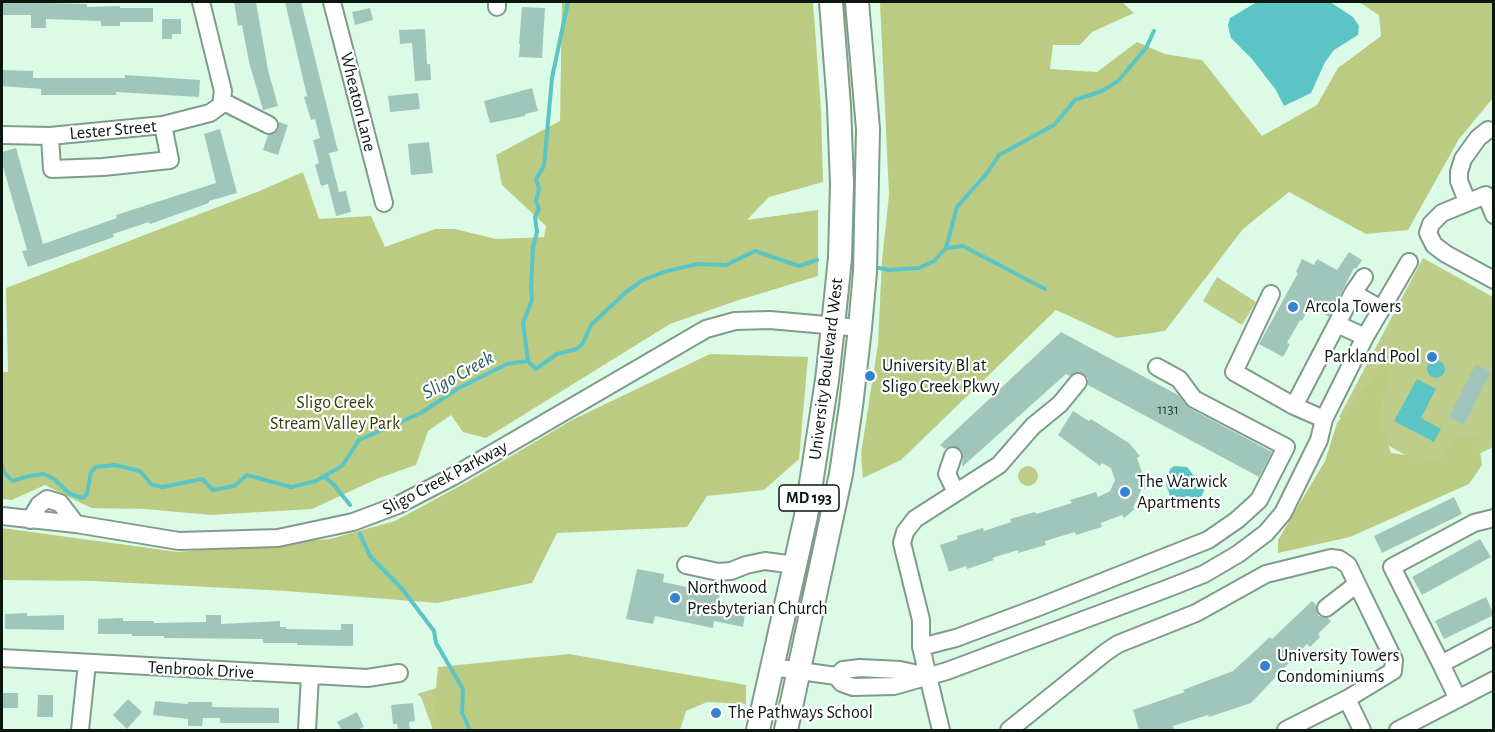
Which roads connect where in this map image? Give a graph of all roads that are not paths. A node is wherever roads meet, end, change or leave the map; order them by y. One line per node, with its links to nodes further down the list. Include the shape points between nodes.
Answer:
1 (201, 2): 5 (street, via 223,91)
2 (332, 2): 12 (street, Wheaton Lane)
3 (831, 2): 21 (main road, University Boulevard West / MD 193, via 842,184)
4 (857, 2): 22 (main road, University Boulevard West / MD 193, via 868,129)
5 (222, 103): 6 (street, Lester Street, via 210,113); 7 (street)
6 (163, 125): 10 (street, Lester Street); 10 (street, via 170,160 103,167 52,169)
7 (269, 125)
8 (1488, 130): 11 (street, via 1463,159 1459,172)
9 (2, 135): 10 (street, Lester Street)
10 (50, 136)
11 (1467, 201): 13 (street, via 1486,195); 16 (street, via 1442,213 1428,233 1434,245 1446,254)
12 (384, 203)
13 (1494, 215)
14 (1409, 262): 19 (street)
15 (1364, 277): 17 (street)
16 (1494, 280)
17 (1353, 293): 19 (street); 20 (street)
18 (1271, 294): 26 (street, via 1234,372)
19 (1381, 309): 23 (street)
20 (1337, 324): 23 (street); 26 (street)
21 (833, 326): 22 (street, Sligo Creek Parkway); 30 (street, Sligo Creek Parkway, via 770,320 735,321 706,328 452,477 398,505 353,522 278,538 179,541); 33 (main road, University Boulevard West / MD 193, via 818,444)
22 (860, 328): 42 (main road, University Boulevard West / MD 193, via 841,474)
23 (1365, 337): 27 (street)
24 (1157, 367): 37 (street, via 1179,379 1194,399 1286,447 1259,500 1208,540 1048,604)
25 (1078, 382): 29 (street, via 999,465)
26 (1294, 406): 27 (street)
27 (1324, 419): 45 (street, via 1283,513 1266,533 1238,554 1166,590)
28 (953, 456): 29 (street, via 947,474)
29 (956, 492): 37 (street, via 915,519 902,543 921,620)
30 (2, 516)
31 (1494, 518): 40 (street, via 1473,523 1392,567)
32 (686, 565): 33 (street, via 718,572 765,561)
33 (795, 565): 41 (main road, University Boulevard West / MD 193)
34 (1357, 584): 35 (street); 47 (street, via 1394,660 1393,671); 54 (street, via 1348,565 1330,558 1266,574 1196,613 1106,651)
35 (1326, 608)
36 (1494, 636): 40 (street)
37 (921, 647): 45 (street)
38 (2, 658): 39 (street, Tenbrook Drive)
39 (87, 663): 44 (street, Tenbrook Drive); 49 (street)
40 (1441, 664): 48 (street)
41 (772, 667): 42 (street); 51 (main road, University Boulevard West / MD 193)
42 (800, 670): 45 (street, via 836,676 853,687 886,688); 52 (main road, University Boulevard West / MD 193)
43 (399, 673): 44 (street, Tenbrook Drive, via 367,678)
44 (310, 676): 50 (street)
45 (928, 676): 53 (street)
46 (1494, 680): 48 (street)
47 (1347, 699): 55 (street); 56 (street)
48 (1458, 699): 57 (street)
49 (80, 730)
50 (308, 730)
51 (759, 730)
52 (786, 730)
53 (942, 730)
54 (1008, 730)
55 (1286, 730)
56 (1362, 730)
57 (1398, 730)

